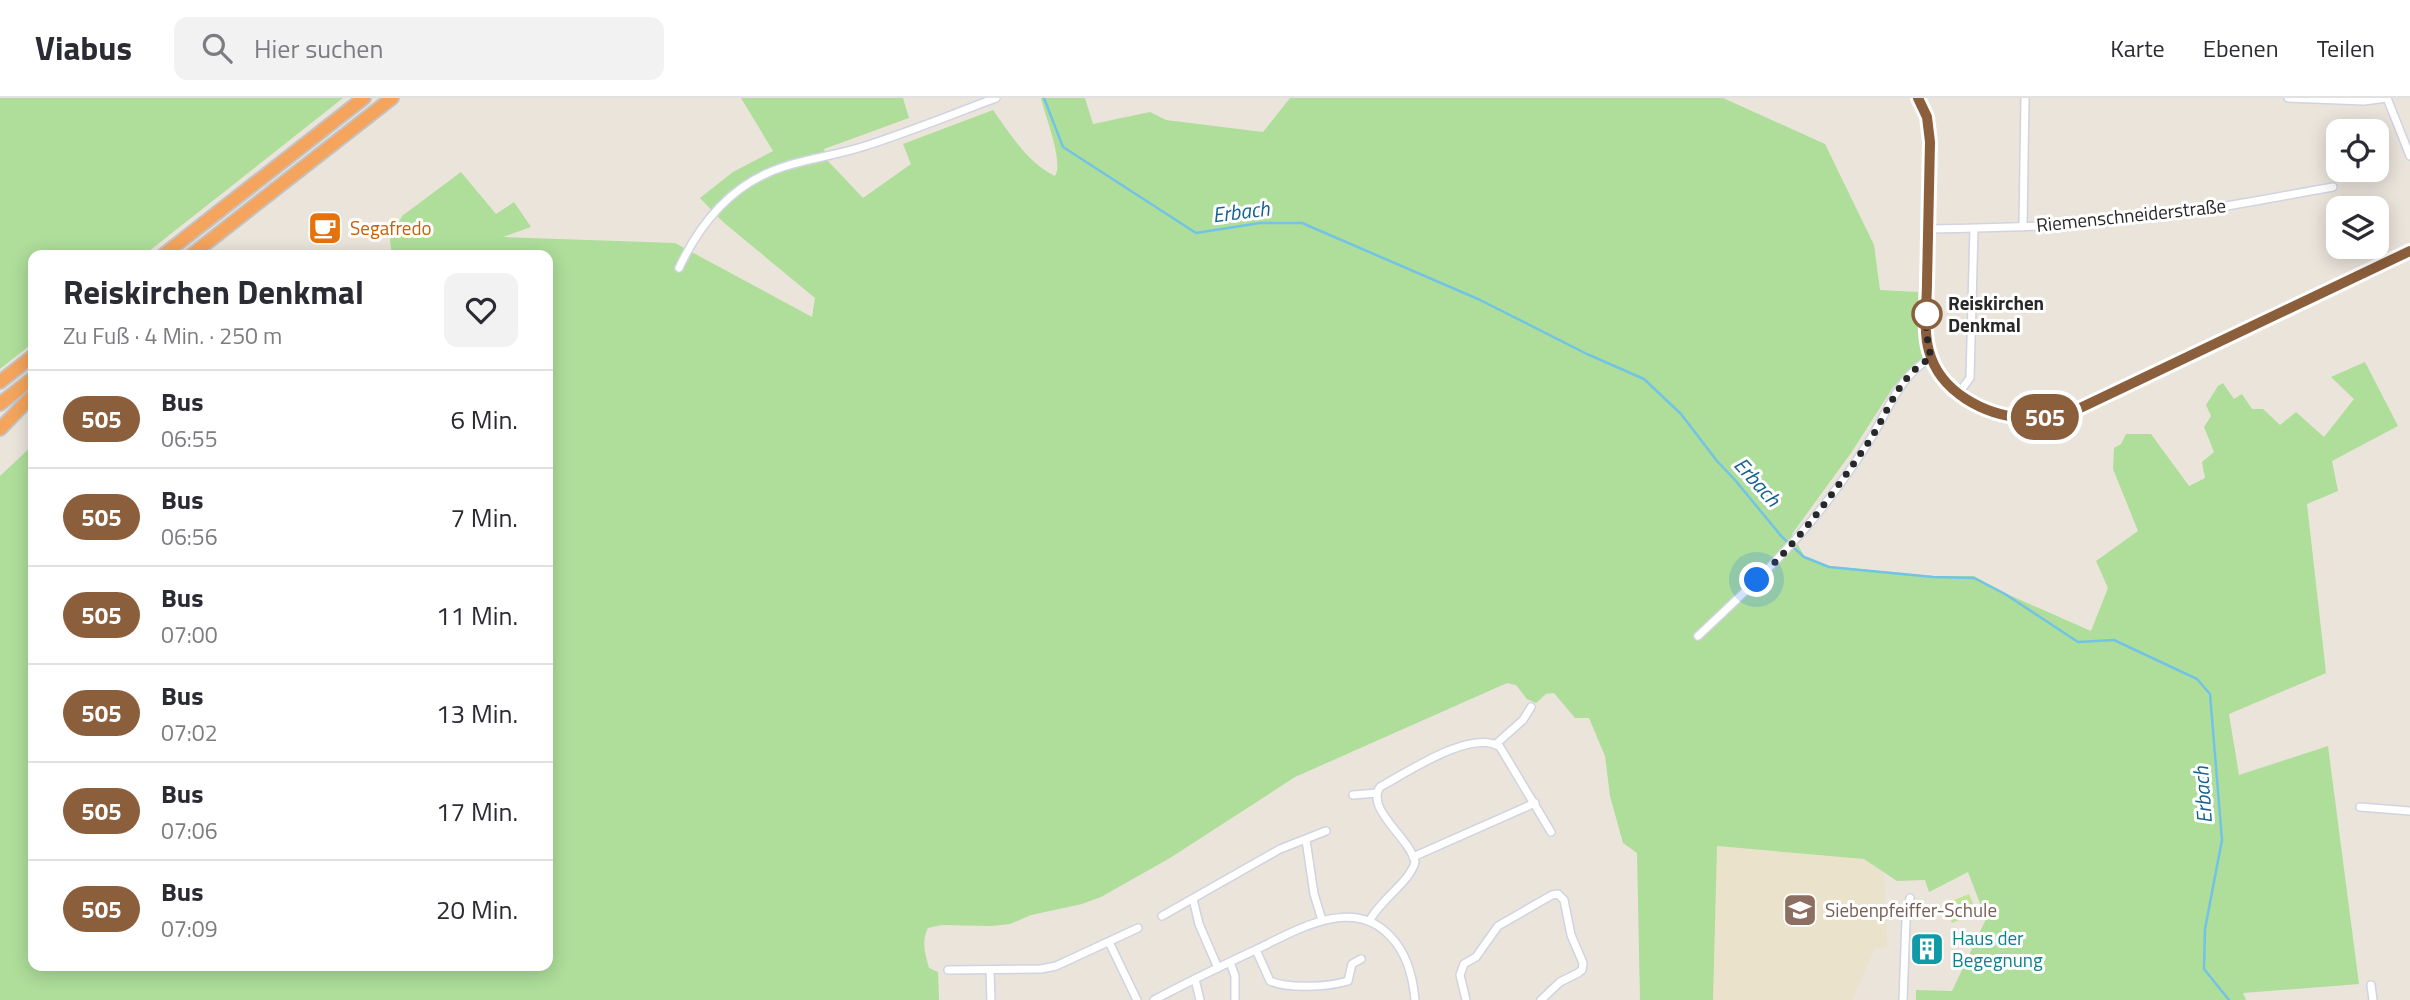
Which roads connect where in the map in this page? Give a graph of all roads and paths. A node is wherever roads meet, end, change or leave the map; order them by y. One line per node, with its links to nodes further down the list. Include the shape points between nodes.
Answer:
1 (363, 98): 13 (highway)
2 (392, 98): 14 (highway)
3 (996, 98): 16 (street, via 836,155 780,168 740,189 704,224)
4 (1918, 98): 11 (street, via 1929,125)
5 (2025, 98): 10 (street)
6 (2288, 98): 7 (street)
7 (2387, 98): 8 (street)
8 (2410, 156)
9 (2333, 187): 10 (street, Riemenschneiderstraße, via 2140,218)
10 (2023, 227): 12 (street, Riemenschneiderstraße)
11 (1928, 229): 12 (street, Riemenschneiderstraße); 17 (street, via 1926,332)
12 (1974, 229): 21 (street, via 1970,377)
13 (170, 250)
14 (198, 250)
15 (2410, 251): 21 (street, via 2076,410 2024,418 1987,410)
16 (679, 268)
17 (1931, 358): 21 (street); 25 (street, via 1900,385 1871,438 1791,545)
18 (28, 360): 19 (highway)
19 (0, 382)
20 (28, 382): 23 (highway)
21 (1958, 394)
22 (28, 400): 24 (highway)
23 (0, 404)
24 (0, 429)
25 (1698, 636)
26 (1531, 707): 27 (street)
27 (1496, 744): 28 (street, via 1468,744 1445,752); 30 (street)
28 (1377, 793): 29 (street); 36 (street, via 1383,816 1400,833)
29 (1353, 795)
30 (1535, 803): 34 (street); 36 (street)
31 (2360, 807): 32 (street)
32 (2410, 811)
33 (1326, 831): 35 (street)
34 (1551, 832)
35 (1306, 840): 38 (street, via 1280,849); 40 (street)
36 (1413, 857): 41 (street, via 1410,874)
37 (1910, 898): 60 (street)
38 (1193, 900): 39 (street); 47 (street)
39 (1162, 916)
40 (1322, 920): 41 (street); 44 (street)
41 (1370, 920): 57 (street, via 1384,929 1402,952)
42 (1138, 928): 43 (street)
43 (1109, 942): 49 (street, via 1048,968); 53 (street)
44 (1256, 950): 45 (street, via 1270,981 1285,985 1348,981 1352,964); 46 (street)
45 (1361, 959)
46 (1230, 962): 47 (street); 56 (street)
47 (1218, 968): 50 (street)
48 (948, 970): 49 (street)
49 (990, 970): 52 (street)
50 (1195, 979): 54 (street); 55 (street)
51 (2371, 985): 61 (street)
52 (992, 1000)
53 (1137, 1000)
54 (1154, 1000)
55 (1200, 1000)
56 (1235, 1000)
57 (1415, 1000)
58 (1466, 1000): 59 (street, via 1460,975 1464,964 1476,957 1498,926 1559,894 1582,970)
59 (1541, 1000)
60 (1903, 1000)
61 (2373, 1000)

